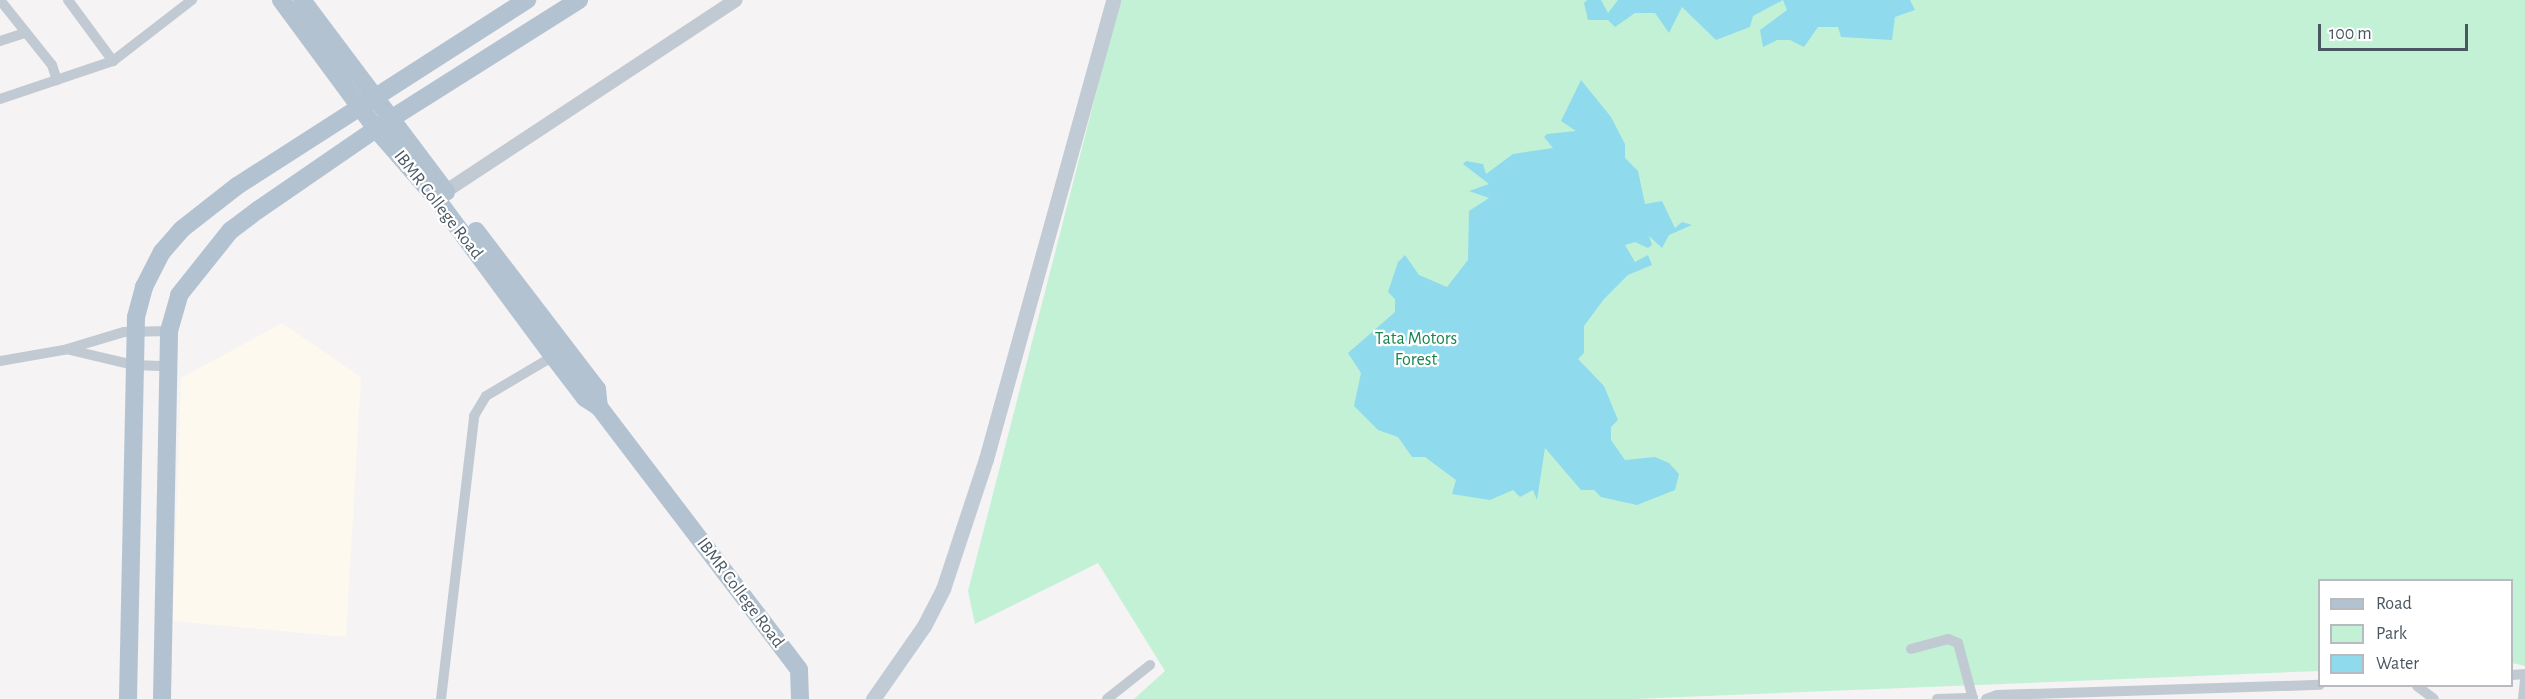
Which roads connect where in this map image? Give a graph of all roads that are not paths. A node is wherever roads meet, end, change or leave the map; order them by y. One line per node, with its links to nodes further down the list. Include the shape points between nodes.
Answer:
1 (0, 0): 11 (street)
2 (68, 0): 13 (street)
3 (192, 0): 13 (street)
4 (281, 0): 16 (main road, IBMR College Road)
5 (302, 0): 16 (main road, IBMR College Road)
6 (527, 0): 16 (main road)
7 (579, 0): 17 (main road)
8 (736, 0): 19 (street)
9 (1113, 0): 18 (main road)
10 (1122, 0): 18 (main road)
11 (25, 33): 12 (street); 14 (street, via 54,69)
12 (0, 41)
13 (113, 61): 14 (street)
14 (57, 80): 15 (street)
15 (0, 99)
16 (365, 101): 17 (main road, IBMR College Road); 20 (main road, via 214,201 182,229 162,252 144,287)
17 (383, 125): 19 (main road, IBMR College Road); 21 (main road, via 230,231 179,295)
18 (1081, 133): 27 (main road)
19 (441, 195): 23 (main road, IBMR College Road)
20 (135, 331): 21 (street); 22 (street, via 108,335); 25 (main road)
21 (169, 332): 26 (main road)
22 (64, 350): 24 (street); 25 (street)
23 (559, 352): 37 (street, via 486,396 474,416); 38 (main road, IBMR College Road, via 585,398 599,407 799,670)
24 (0, 361)
25 (134, 365): 26 (street); 35 (main road)
26 (168, 366): 36 (main road)
27 (996, 437): 39 (main road, via 943,589 924,626); 40 (main road, via 952,591 931,631)
28 (1911, 649): 34 (street, via 1948,639 1958,643)
29 (1150, 665): 41 (street)
30 (2525, 680): 45 (street)
31 (2318, 685): 33 (street)
32 (2418, 687): 44 (street)
33 (2143, 695): 43 (street, via 1997,695)
34 (1973, 698): 42 (street)
35 (128, 699)
36 (162, 699)
37 (441, 699)
38 (800, 699)
39 (873, 699)
40 (884, 699)
41 (1107, 699)
42 (1937, 699)
43 (1986, 699)
44 (2434, 699)
45 (2523, 699)

